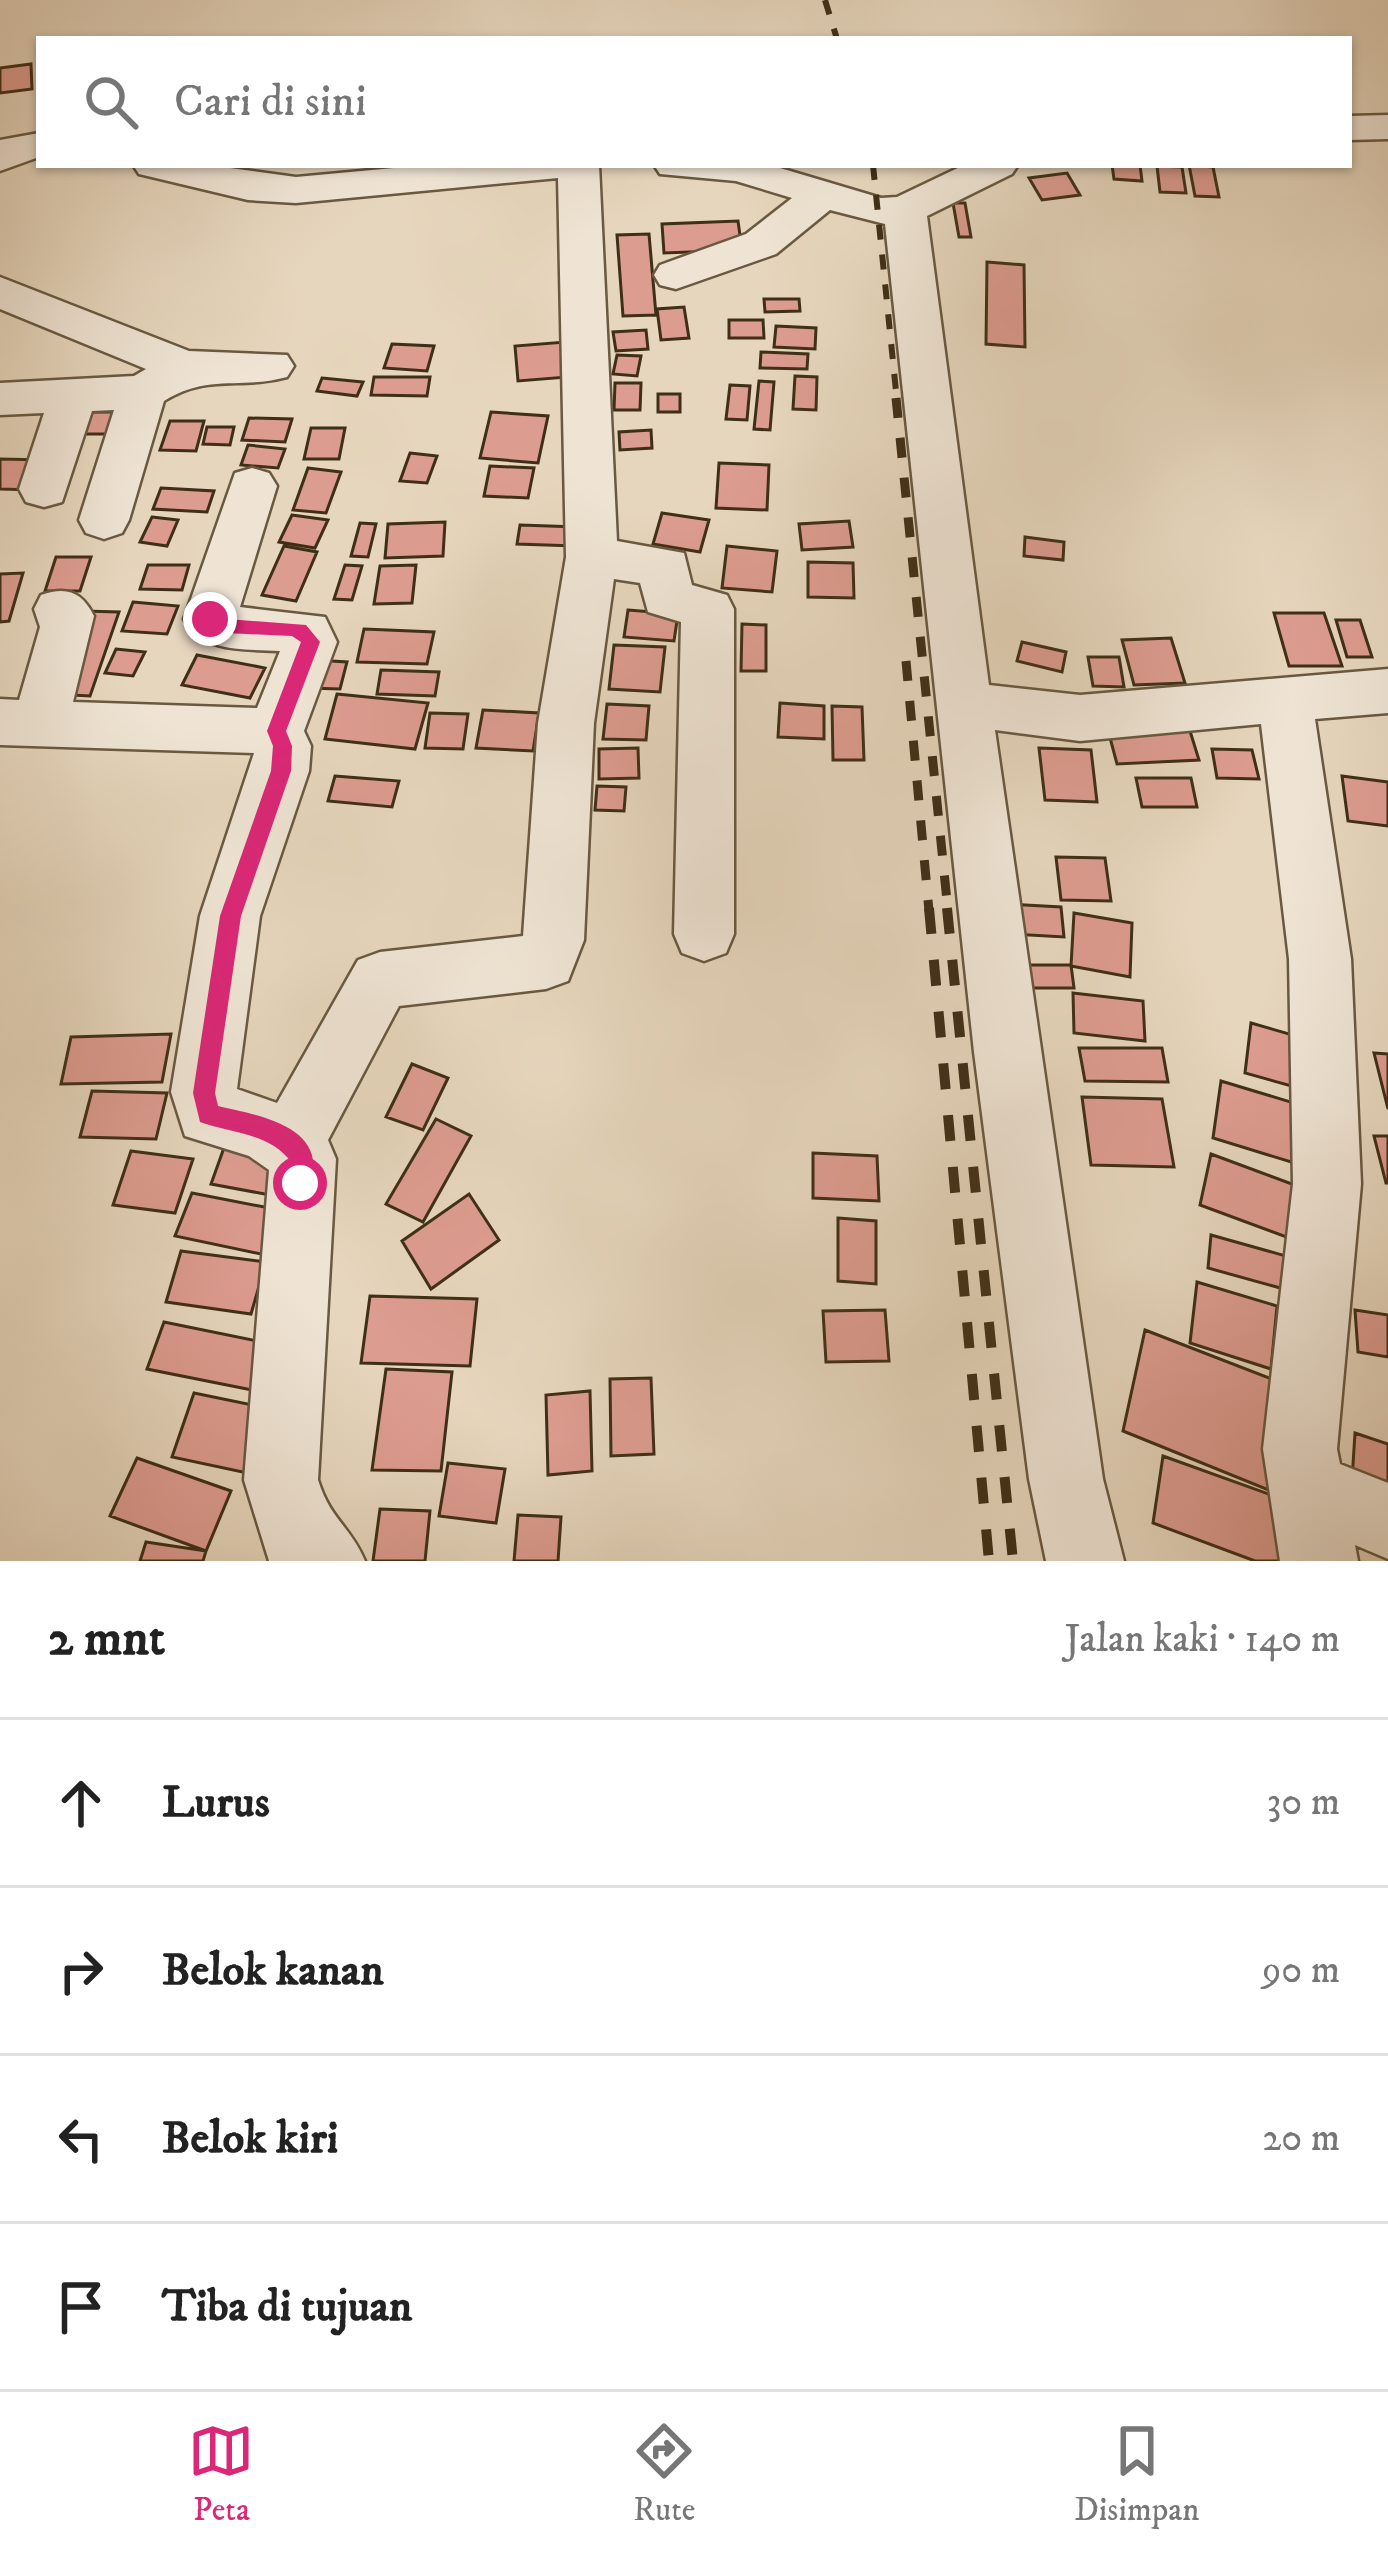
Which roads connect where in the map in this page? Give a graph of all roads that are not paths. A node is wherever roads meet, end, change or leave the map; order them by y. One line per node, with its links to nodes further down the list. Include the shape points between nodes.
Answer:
1 (1352, 128): 2 (street)
2 (1388, 128)
3 (167, 168): 4 (street, via 296,190)
4 (528, 168)
5 (578, 168): 19 (street)
6 (723, 168): 8 (street)
7 (991, 168): 9 (street)
8 (820, 196): 9 (street, via 864,211); 10 (street, via 761,244)
9 (905, 210): 23 (street)
10 (676, 275)
11 (0, 292): 13 (street)
12 (271, 366): 13 (street)
13 (163, 379): 14 (street); 18 (street)
14 (73, 397): 15 (street); 17 (street)
15 (0, 399)
16 (252, 486): 25 (street, via 210,619 306,632 310,642)
17 (44, 489)
18 (104, 520)
19 (592, 557): 26 (street, via 666,567 666,598 708,609); 27 (street, via 566,723 546,961 380,980)
20 (60, 609): 24 (street, via 67,627)
21 (1388, 691): 22 (street)
22 (1285, 700): 23 (street, via 1080,718); 28 (street, via 1320,959 1327,1184 1300,1449)
23 (963, 704): 31 (street, via 1066,1479)
24 (20, 722): 25 (street)
25 (277, 731): 27 (street, via 281,771 230,916 204,1093 208,1114)
26 (704, 934)
27 (291, 1143): 30 (street, via 303,1159 281,1480 297,1538)
28 (1304, 1487): 29 (street); 32 (street)
29 (1388, 1521)
30 (326, 1561)
31 (1085, 1561)
32 (1319, 1561)

